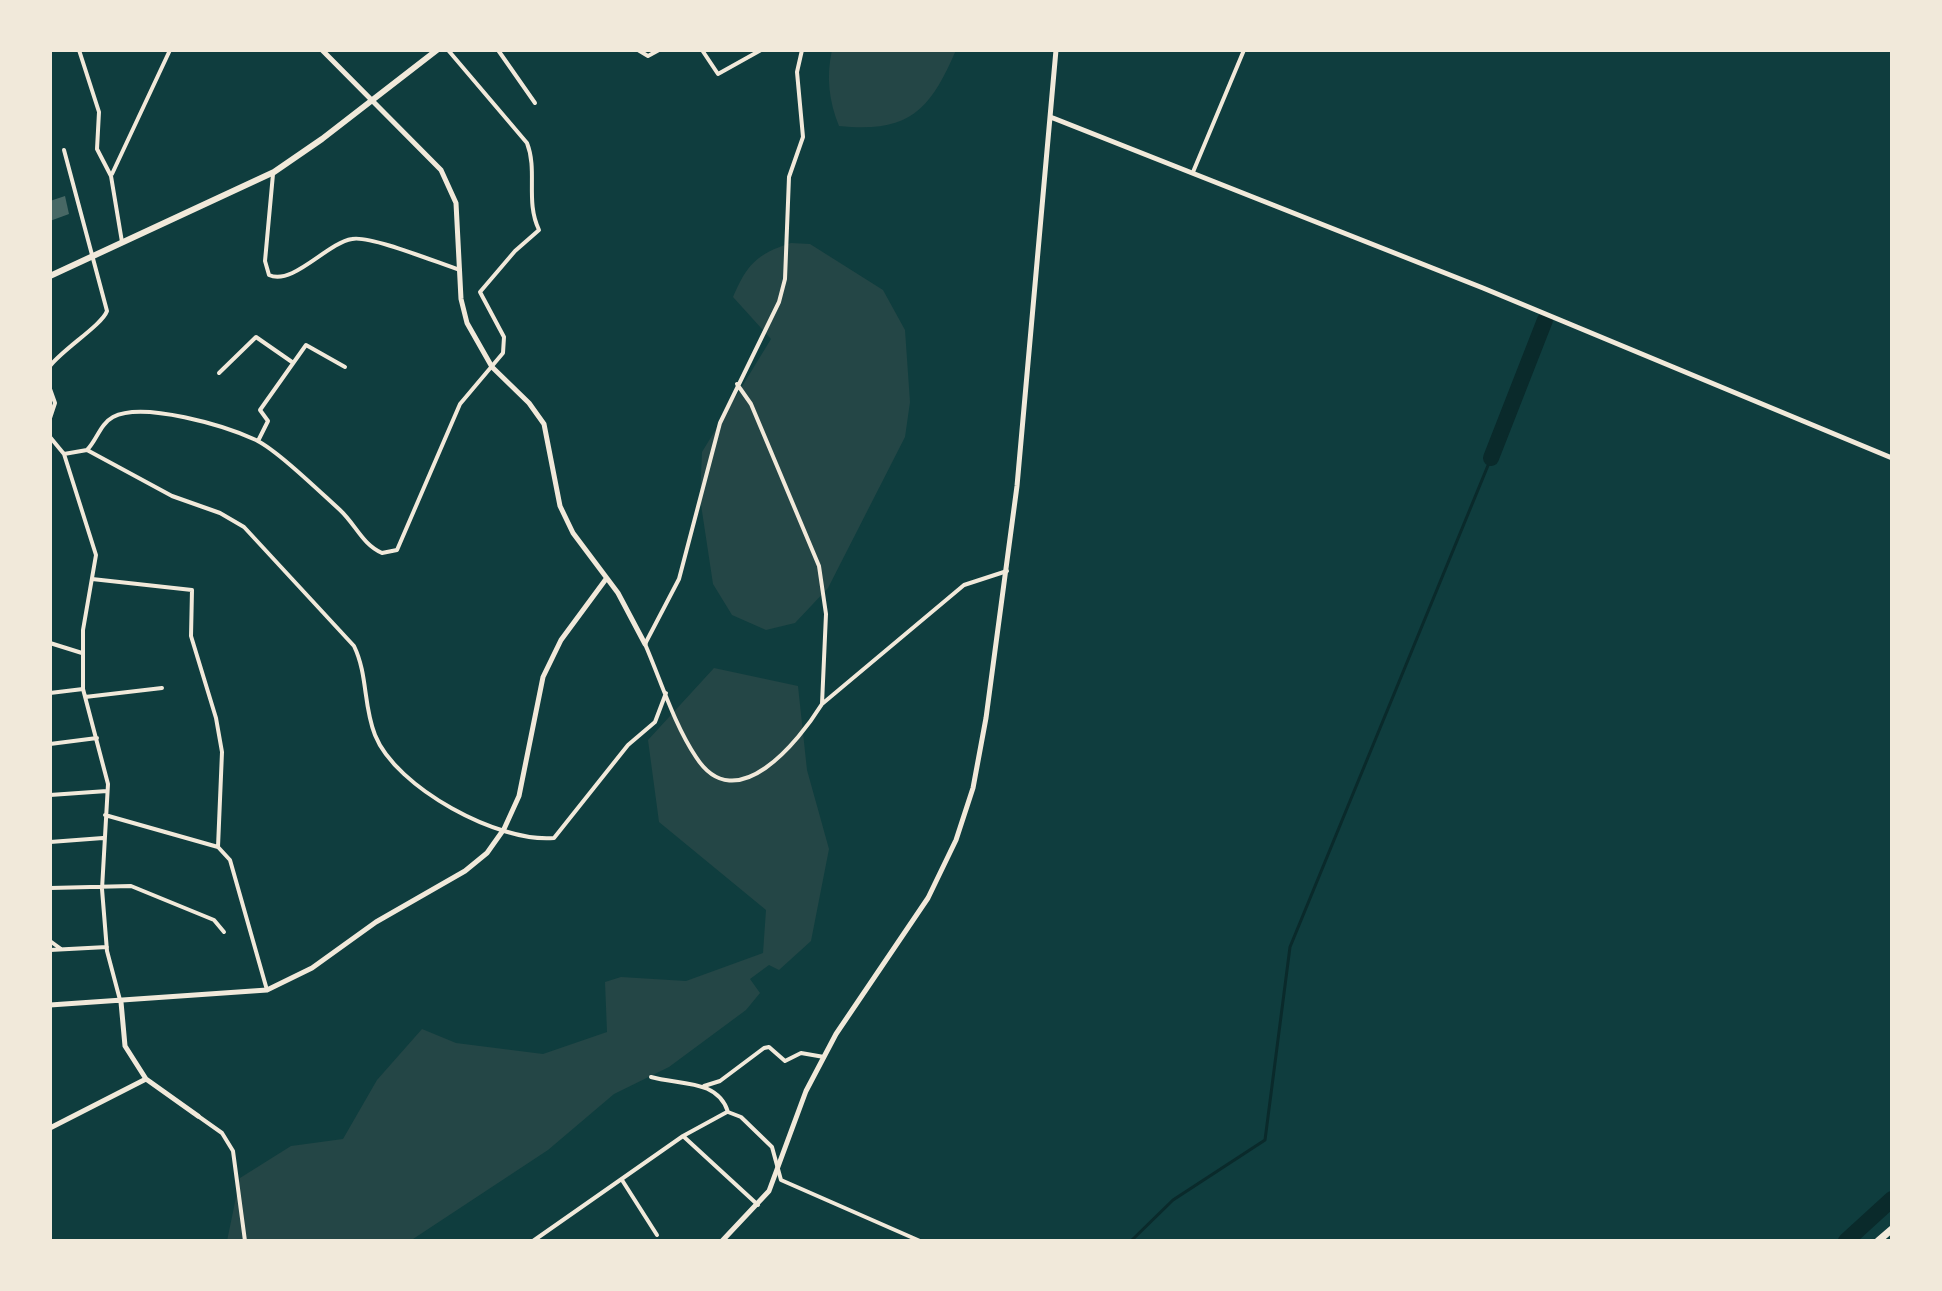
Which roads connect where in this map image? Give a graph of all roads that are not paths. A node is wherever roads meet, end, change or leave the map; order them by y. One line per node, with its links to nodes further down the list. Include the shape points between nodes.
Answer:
1 (79, 50): 20 (street, via 99,112 97,149)
2 (170, 50): 20 (street)
3 (322, 50): 14 (street)
4 (437, 50): 14 (main road)
5 (448, 50): 28 (street, via 520,133 532,156 531,205 539,230 480,292 504,337 503,353)
6 (498, 50): 15 (street)
7 (638, 50): 8 (street, via 648,56)
8 (659, 50)
9 (702, 50): 10 (street, via 718,74)
10 (761, 50)
11 (802, 50): 30 (street, via 797,72 803,137 789,177 785,279 779,302)
12 (1056, 50): 16 (street)
13 (1244, 50): 19 (street)
14 (371, 99): 18 (main road); 23 (street, via 441,170 456,203)
15 (535, 103)
16 (1053, 118): 19 (street); 38 (street)
17 (64, 150): 22 (street)
18 (274, 172): 21 (main road); 23 (street, via 265,261 269,275 282,277 342,242 361,238)
19 (1193, 172): 37 (street)
20 (111, 176): 21 (street)
21 (122, 242): 22 (main road)
22 (94, 256): 24 (main road); 26 (street, via 106,314)
23 (460, 270): 28 (street, via 467,323)
24 (50, 276)
25 (292, 362): 27 (street, via 306,345); 29 (street, via 256,337); 34 (street, via 260,410 268,421)
26 (50, 366)
27 (345, 367)
28 (492, 367): 34 (street, via 460,404 394,553 367,544 343,513); 40 (street, via 544,424 560,506)
29 (219, 373)
30 (737, 384): 42 (street, via 709,460 679,579); 49 (street, via 751,404 819,566 826,614)
31 (50, 389): 32 (street, via 55,403)
32 (50, 418)
33 (50, 437): 36 (street)
34 (258, 441): 35 (street, via 198,421 124,413 104,424)
35 (87, 450): 36 (street); 55 (street, via 172,496 220,513 259,540 354,646 364,666 369,718 390,757 447,807)
36 (64, 454): 39 (street, via 96,555)
37 (1892, 458)
38 (1007, 571): 49 (street, via 964,585); 69 (street, via 981,755 956,840 905,937)
39 (92, 579): 43 (street); 58 (street, via 192,590 191,636 222,752)
40 (606, 579): 42 (street); 55 (street, via 561,640 543,677 519,796)
41 (50, 643): 43 (street)
42 (645, 644): 47 (street)
43 (82, 653): 45 (street)
44 (162, 688): 48 (street)
45 (83, 689): 46 (street); 48 (street)
46 (50, 693)
47 (666, 693): 49 (street, via 696,758 721,779 734,780 756,775 773,763); 55 (street, via 655,722 628,745 554,838 535,840)
48 (85, 697): 50 (street)
49 (822, 704)
50 (97, 738): 51 (street); 52 (street, via 106,764)
51 (50, 744)
52 (107, 791): 53 (street); 54 (street)
53 (50, 795)
54 (105, 815): 56 (street); 58 (street)
55 (504, 829): 66 (street, via 465,871 376,922 312,968)
56 (104, 838): 57 (street); 60 (street)
57 (50, 842)
58 (218, 847): 66 (street, via 230,860)
59 (50, 888): 60 (street)
60 (102, 889): 61 (street, via 131,886 214,920); 63 (street)
61 (224, 932)
62 (50, 941): 65 (street)
63 (107, 947): 65 (street); 67 (street)
64 (50, 950): 65 (street)
65 (61, 950)
66 (267, 990): 67 (street)
67 (121, 1002): 68 (street); 71 (street, via 125,1046)
68 (50, 1005)
69 (824, 1057): 72 (street, via 801,1053 785,1061 764,1048 720,1081); 77 (street, via 806,1091)
70 (651, 1077): 72 (street)
71 (146, 1079): 74 (street); 75 (street)
72 (704, 1086): 73 (street, via 724,1100)
73 (728, 1112): 76 (street); 77 (street, via 741,1117 772,1147)
74 (198, 1116): 82 (street, via 222,1133 233,1151)
75 (50, 1128)
76 (683, 1136): 78 (street); 79 (street)
77 (777, 1174): 79 (street); 85 (street)
78 (622, 1180): 81 (street); 83 (street)
79 (758, 1205): 84 (street)
80 (1892, 1229): 86 (highway)
81 (657, 1235)
82 (245, 1241)
83 (533, 1241)
84 (722, 1241)
85 (920, 1241)
86 (1878, 1241)

